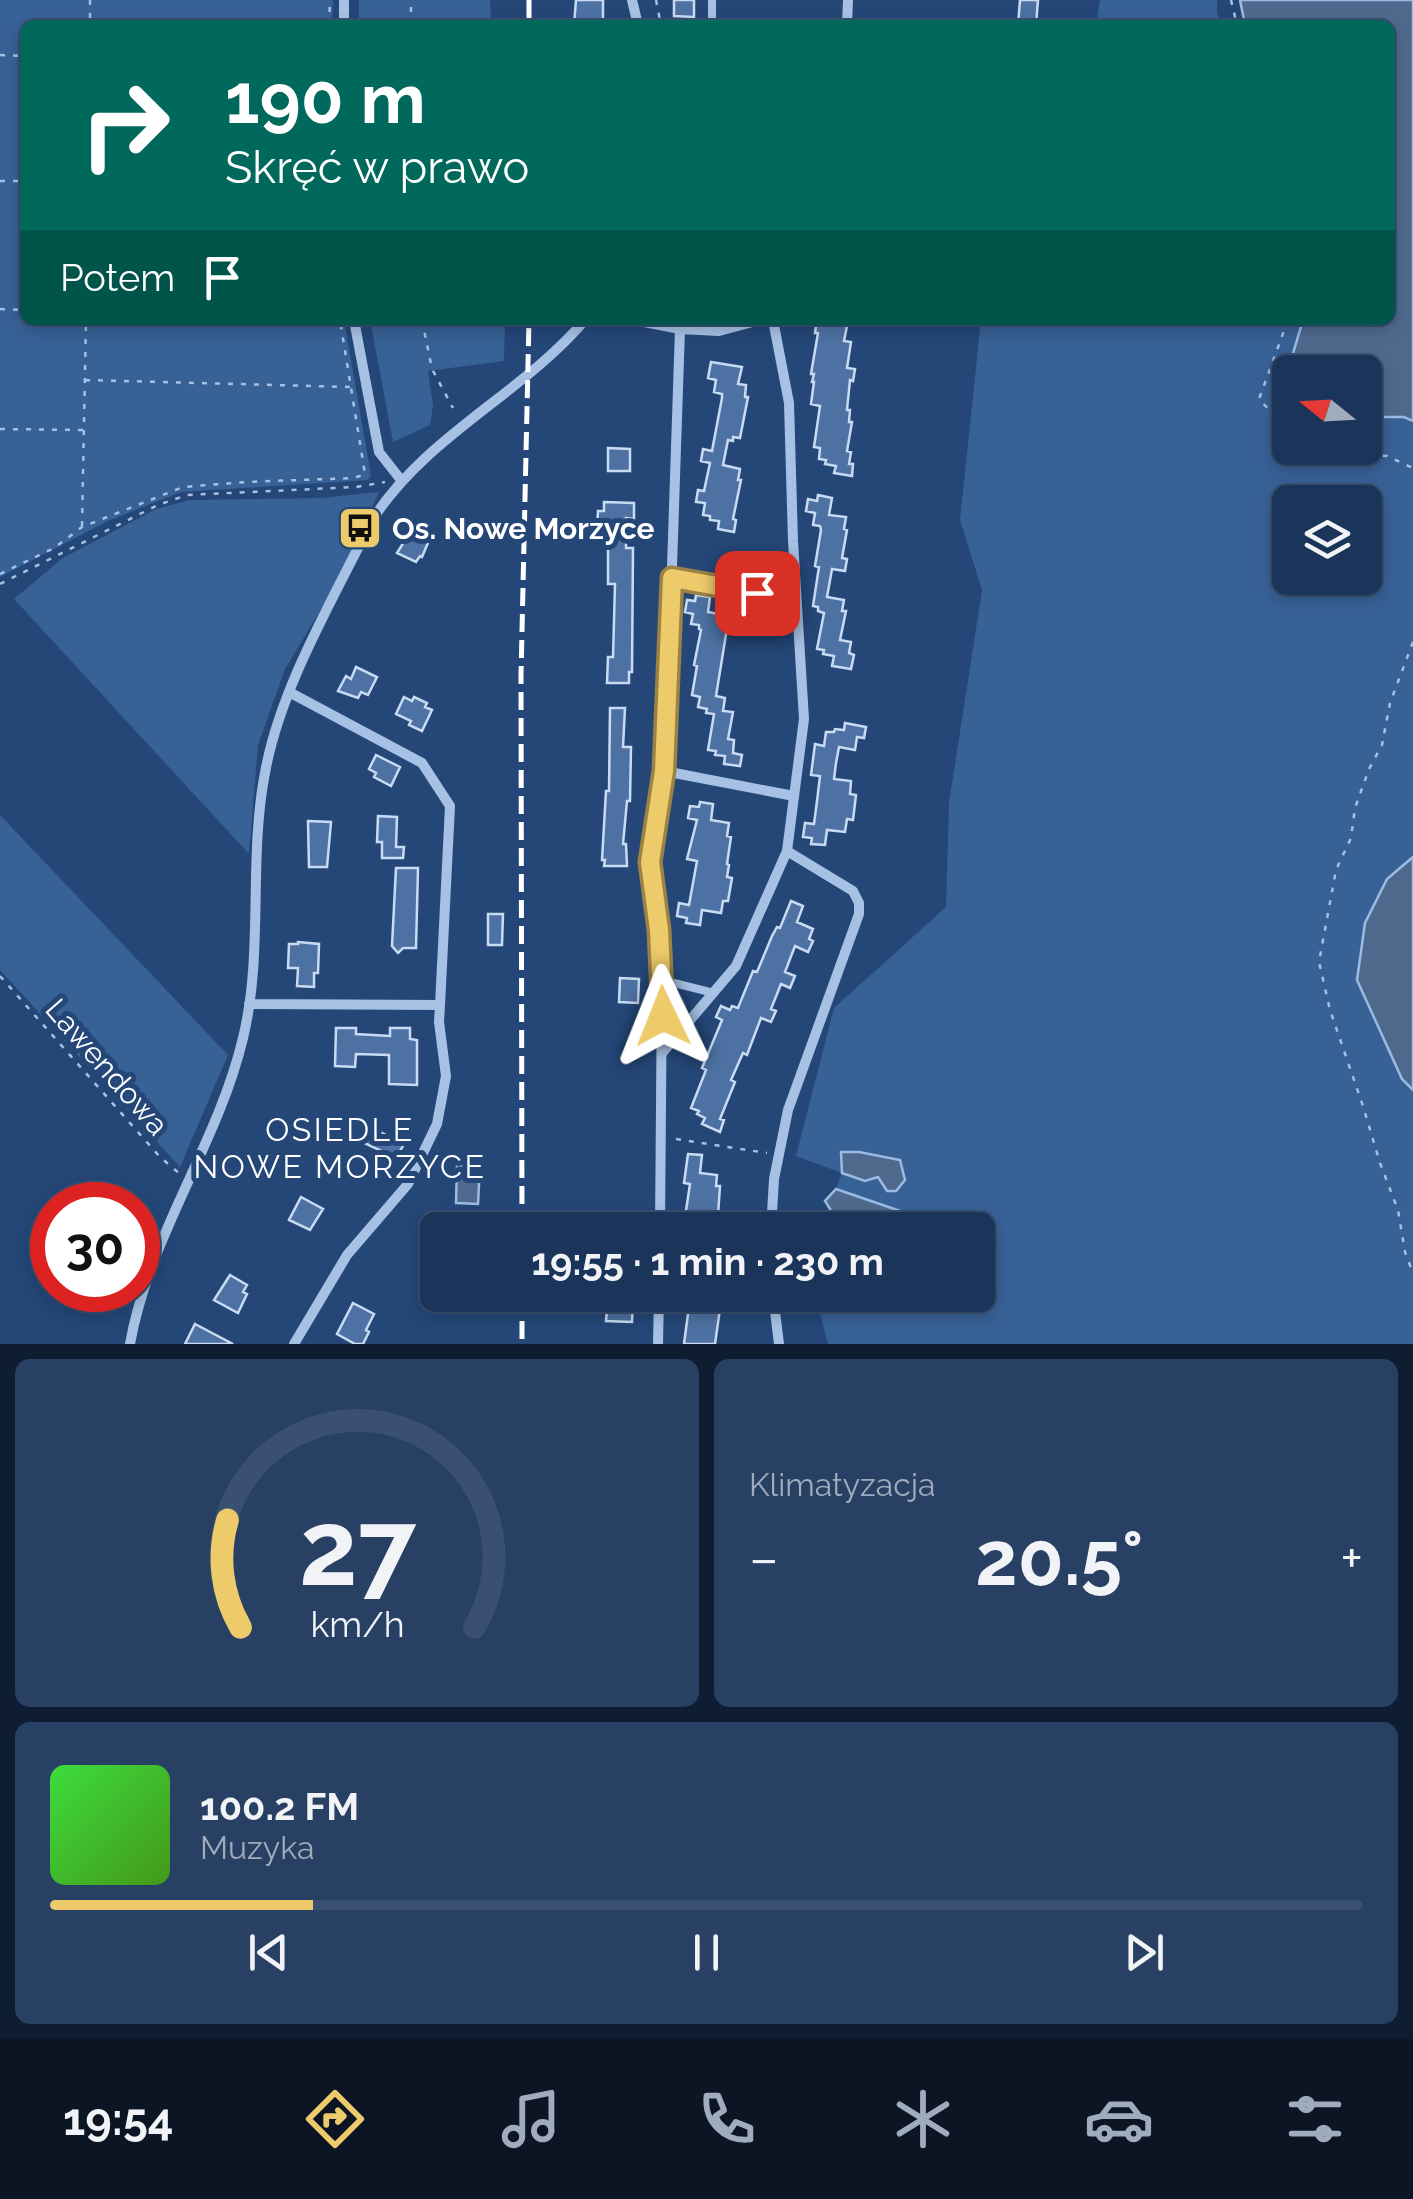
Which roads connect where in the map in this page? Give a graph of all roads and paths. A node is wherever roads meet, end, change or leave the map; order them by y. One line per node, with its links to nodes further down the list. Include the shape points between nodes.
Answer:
1 (86, 325): 13 (path)
2 (341, 325): 14 (path)
3 (355, 325): 21 (street, via 380,452)
4 (423, 325): 15 (path, via 432,370)
5 (581, 325): 21 (street)
6 (660, 325): 10 (street)
7 (743, 325): 10 (street, via 720,332)
8 (774, 325): 26 (street, via 789,403)
9 (1286, 325): 11 (path)
10 (680, 329): 24 (street)
11 (1275, 355)
12 (1272, 364): 16 (path, via 1259,399)
13 (85, 380): 14 (path); 18 (path)
14 (352, 387): 22 (path, via 365,474 183,487)
15 (452, 408)
16 (1272, 413)
17 (0, 428): 18 (path)
18 (84, 430): 22 (path)
19 (1382, 456): 20 (path)
20 (1413, 468)
21 (402, 480): 25 (path, via 187,494); 28 (street, via 371,522)
22 (82, 527): 23 (path)
23 (0, 574)
24 (672, 578): 26 (street); 29 (street)
25 (0, 584)
26 (796, 599): 30 (street, via 804,719)
27 (1413, 642): 43 (path, via 1336,870 1318,962)
28 (288, 692): 35 (street, via 262,792); 36 (street, via 422,763 450,806)
29 (664, 771): 30 (street); 33 (street, via 650,862)
30 (794, 796): 31 (street)
31 (787, 851): 34 (street, via 736,966); 39 (street, via 853,891 859,914 788,1110)
32 (0, 976): 40 (path, Lawendowa, via 160,1158)
33 (662, 980): 34 (lane); 37 (street)
34 (714, 993): 37 (street)
35 (249, 1004): 36 (street); 40 (street, via 234,1070)
36 (440, 1005): 47 (street, via 446,1076 437,1124 408,1184 347,1255)
37 (663, 1052): 38 (street)
38 (662, 1140): 39 (path); 41 (street)
39 (779, 1154): 42 (street)
40 (189, 1180): 46 (street, via 154,1258)
41 (660, 1212)
42 (771, 1212)
43 (1413, 1273)
44 (659, 1312): 48 (street)
45 (775, 1312): 49 (street)
46 (130, 1344)
47 (294, 1344)
48 (658, 1344)
49 (780, 1344)

